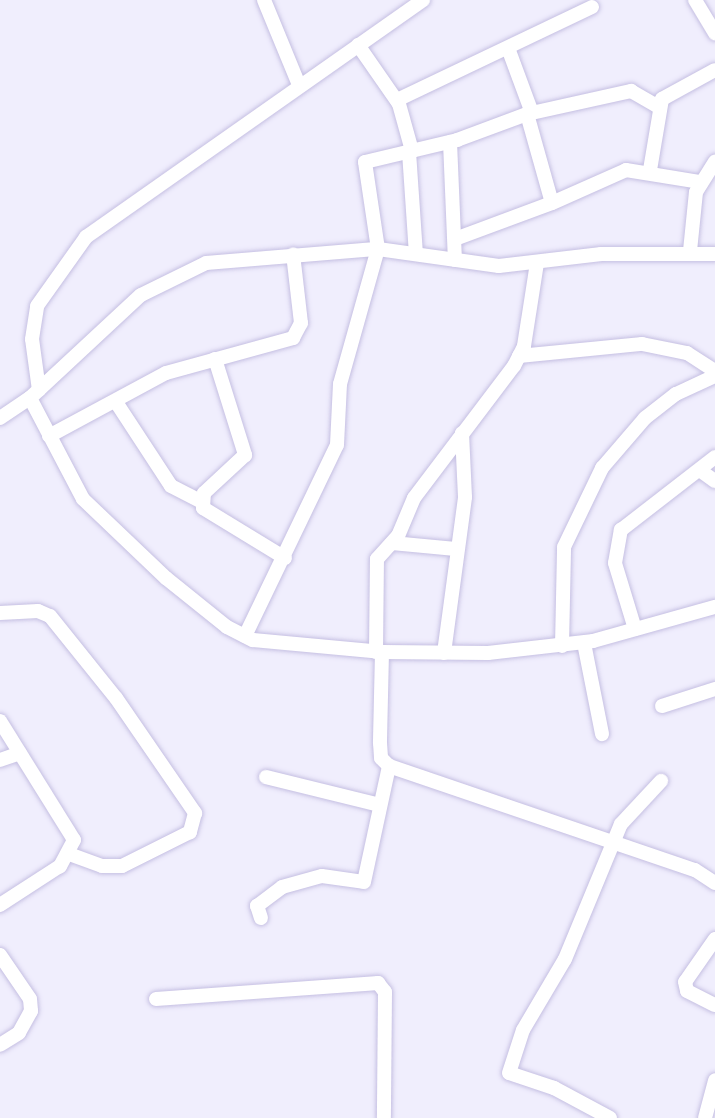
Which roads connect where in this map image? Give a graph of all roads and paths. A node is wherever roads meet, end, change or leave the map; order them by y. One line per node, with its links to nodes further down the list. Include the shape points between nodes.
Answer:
1 (264, 0): 9 (street)
2 (423, 0): 6 (street)
3 (695, 0): 5 (street)
4 (592, 7): 7 (street)
5 (715, 33)
6 (358, 45): 9 (street); 10 (street)
7 (507, 48): 10 (street); 12 (street)
8 (715, 70): 11 (street)
9 (298, 85): 31 (street, via 86,237 37,306 32,339)
10 (397, 100): 14 (street)
11 (657, 106): 12 (street, via 631,91); 16 (street)
12 (529, 114): 13 (street); 18 (street)
13 (450, 142): 14 (street); 19 (street)
14 (410, 151): 20 (street, via 363,166); 23 (street)
15 (715, 162): 17 (street)
16 (650, 170): 17 (street); 18 (street, via 605,176)
17 (699, 182): 21 (street)
18 (552, 204): 19 (street)
19 (454, 239): 25 (street)
20 (378, 249): 22 (street); 23 (street); 42 (street, via 340,384 337,446)
21 (690, 251): 24 (street); 26 (street, via 601,254)
22 (293, 254): 28 (street, via 299,331 293,338); 31 (street, via 206,263 163,279 113,318)
23 (416, 254): 25 (street)
24 (715, 254)
25 (455, 260): 26 (street, via 499,266)
26 (537, 263): 27 (street)
27 (519, 356): 29 (street, via 642,344 687,353); 34 (street)
28 (215, 359): 32 (street, via 166,373); 39 (street, via 245,455)
29 (715, 370)
30 (715, 376): 48 (street, via 685,388 652,412 602,468 564,547)
31 (35, 394): 33 (street); 35 (street)
32 (116, 402): 35 (street); 39 (street, via 171,486)
33 (0, 418)
34 (462, 433): 40 (street, via 414,498); 41 (street, via 465,497)
35 (49, 436): 46 (street, via 83,499 111,529 227,627)
36 (715, 457): 37 (street)
37 (702, 471): 38 (street); 45 (street, via 621,530 615,545)
38 (715, 481)
39 (202, 502): 42 (street, via 218,519)
40 (392, 543): 41 (street); 49 (street, via 377,559)
41 (456, 549): 50 (street)
42 (285, 558): 46 (street)
43 (715, 607): 45 (street)
44 (0, 613): 62 (street, via 38,611 50,616 116,698 195,813 190,832 122,866 102,866)
45 (635, 629): 47 (street)
46 (245, 636): 49 (street, via 286,646)
47 (584, 643): 48 (street); 54 (street)
48 (562, 646): 50 (street)
49 (379, 652): 50 (street); 57 (street, via 381,758)
50 (444, 653)
51 (715, 689): 52 (street)
52 (662, 706)
53 (0, 721): 55 (street)
54 (602, 734)
55 (20, 753): 56 (street); 62 (street, via 71,828)
56 (0, 760)
57 (389, 766): 60 (street); 61 (street)
58 (266, 777): 60 (street)
59 (661, 781): 61 (street, via 630,811)
60 (380, 806): 65 (street, via 364,882 322,876 282,887 257,906)
61 (612, 843): 63 (street, via 695,870); 73 (street, via 565,959 523,1030 508,1073 554,1088)
62 (69, 854): 64 (street, via 46,878)
63 (715, 883)
64 (0, 905)
65 (261, 918)
66 (715, 939): 69 (street, via 685,982 687,991)
67 (0, 955): 70 (street, via 30,999 31,1011 19,1033)
68 (156, 999): 72 (street, via 378,983 385,992)
69 (715, 1005)
70 (0, 1045)
71 (715, 1080): 74 (street)
72 (384, 1118)
73 (610, 1118)
74 (705, 1118)

